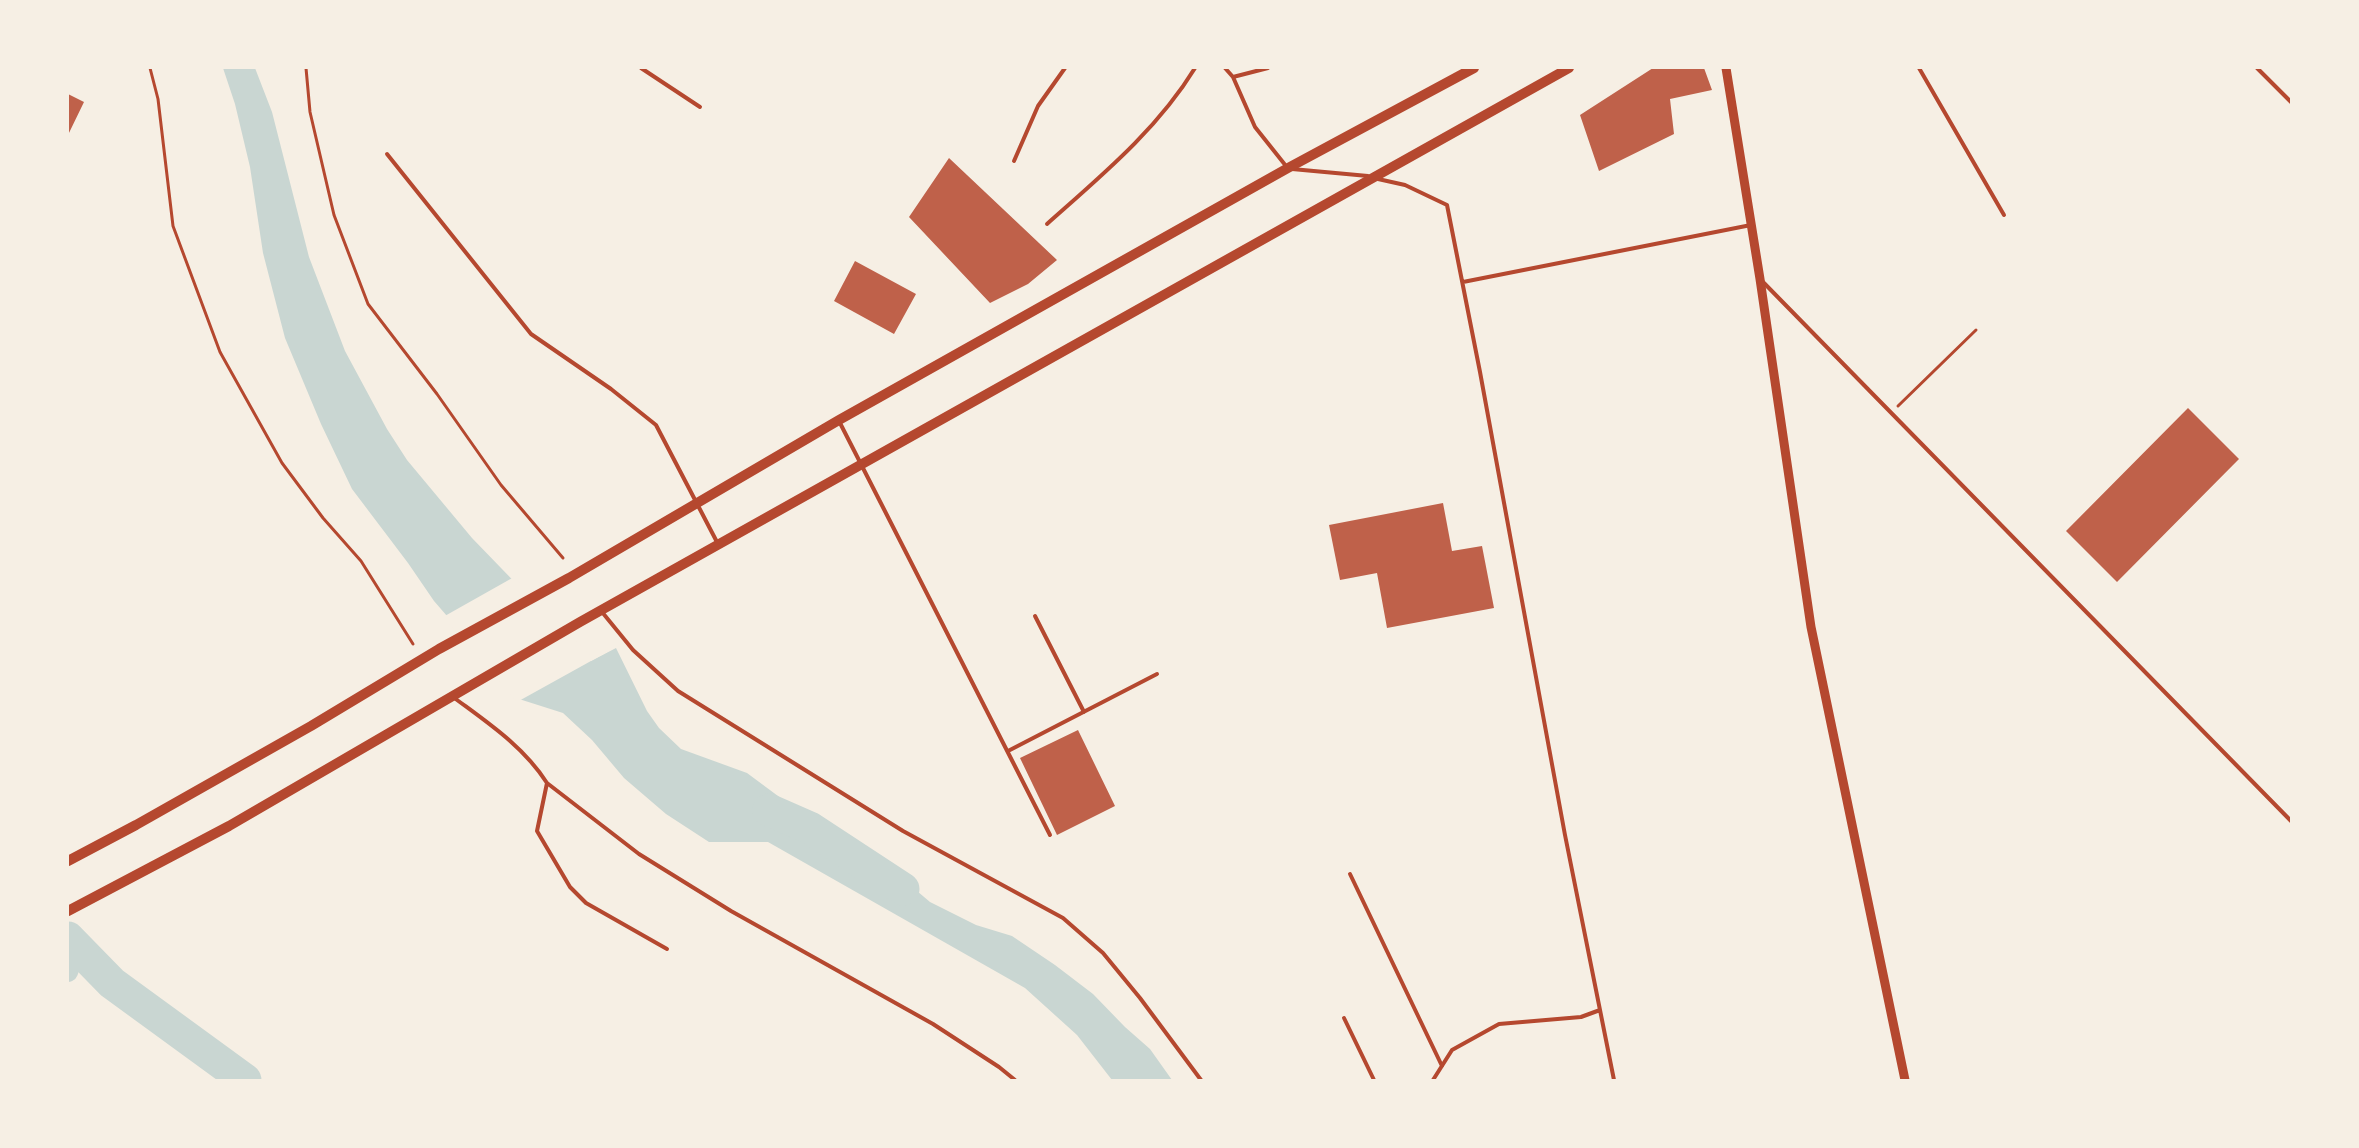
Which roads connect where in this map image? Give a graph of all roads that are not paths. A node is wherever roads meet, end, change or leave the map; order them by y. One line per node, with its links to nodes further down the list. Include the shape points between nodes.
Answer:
1 (641, 68): 13 (lane)
2 (1065, 68): 15 (lane, via 1038,106)
3 (1195, 68): 19 (lane, via 1163,115)
4 (1225, 68): 11 (lane)
5 (1268, 68): 11 (lane)
6 (1474, 68): 16 (main road)
7 (1569, 68): 17 (main road)
8 (1726, 68): 20 (street)
9 (1919, 68): 18 (lane)
10 (2257, 68): 12 (lane)
11 (1233, 77): 16 (lane, via 1255,127)
12 (2292, 102)
13 (700, 107)
14 (387, 154): 25 (lane, via 531,334 656,425)
15 (1014, 161)
16 (1288, 168): 17 (lane); 23 (main road)
17 (1371, 177): 22 (lane, via 1405,185 1447,205); 24 (main road)
18 (2004, 215)
19 (1047, 224)
20 (1750, 225): 21 (street); 22 (lane)
21 (1760, 279): 34 (lane); 48 (street, via 1811,627)
22 (1463, 282): 40 (lane)
23 (839, 420): 24 (lane); 25 (main road)
24 (862, 466): 26 (main road); 32 (lane)
25 (695, 503): 26 (lane); 36 (main road, via 569,579)
26 (718, 545): 27 (main road)
27 (602, 611): 30 (main road); 44 (lane, via 633,650 678,691 903,831 1063,918 1103,953)
28 (1035, 616): 31 (lane)
29 (1157, 674): 31 (lane)
30 (456, 694): 33 (lane, via 508,737 534,763); 38 (main road, via 229,826)
31 (1084, 712): 32 (lane)
32 (1008, 751): 35 (lane)
33 (547, 783): 39 (lane, via 537,831 570,887 586,903); 43 (lane, via 639,854 731,911 933,1024)
34 (2292, 822)
35 (1050, 835)
36 (68, 861)
37 (1350, 874): 42 (lane)
38 (73, 908)
39 (667, 948)
40 (1600, 1010): 42 (lane, via 1581,1017 1499,1024 1452,1050); 47 (lane)
41 (1344, 1018): 45 (lane)
42 (1442, 1066): 46 (lane)
43 (1015, 1080)
44 (1201, 1080)
45 (1374, 1080)
46 (1433, 1080)
47 (1614, 1080)
48 (1905, 1080)

